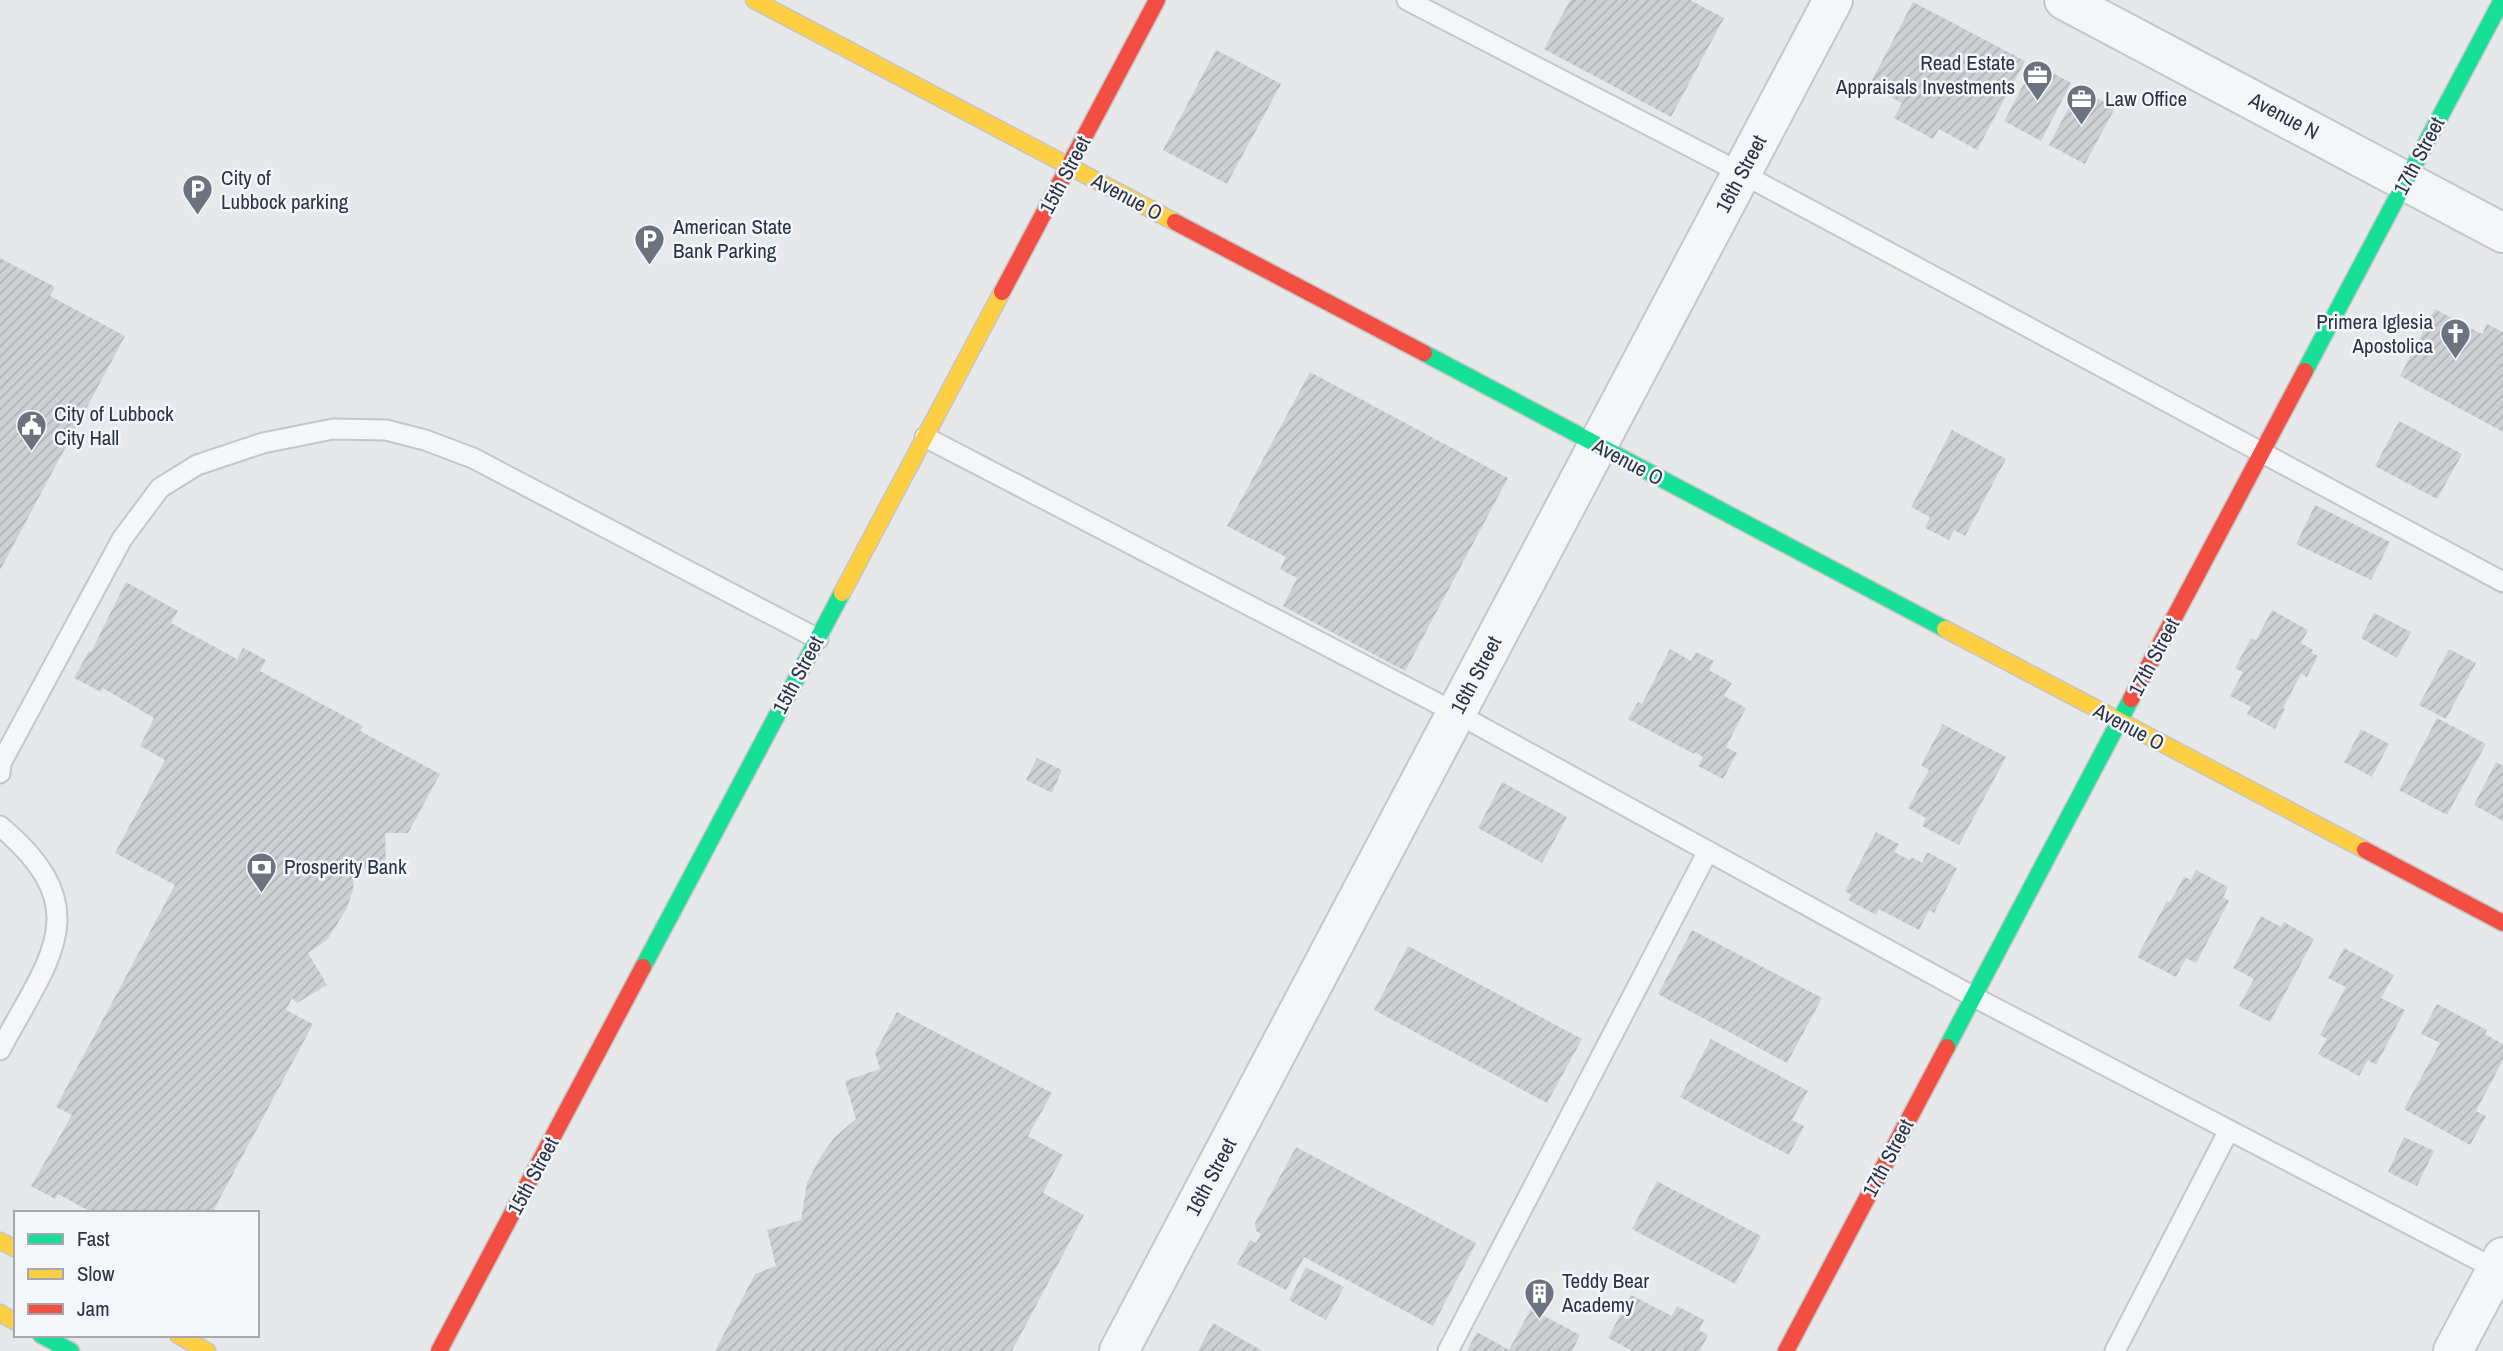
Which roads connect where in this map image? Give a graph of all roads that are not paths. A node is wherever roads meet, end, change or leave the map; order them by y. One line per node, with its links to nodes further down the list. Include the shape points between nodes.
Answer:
1 (754, 0): 7 (main road, Avenue O)
2 (1157, 0): 7 (main road, 15th Street)
3 (1407, 0): 8 (lane)
4 (1833, 0): 8 (street, 16th Street)
5 (2064, 0): 9 (street, Avenue N)
6 (2502, 0): 9 (main road, 17th Street)
7 (1069, 167): 11 (main road, 15th Street); 12 (main road, Avenue O)
8 (1741, 173): 12 (street, 16th Street); 13 (lane)
9 (2406, 181): 10 (street, Avenue N); 13 (main road, 17th Street)
10 (2503, 233)
11 (925, 437): 15 (main road, 15th Street); 16 (lane)
12 (1597, 446): 16 (street, 16th Street); 17 (main road, Avenue O)
13 (2262, 454): 14 (lane); 17 (main road, 17th Street)
14 (2503, 582)
15 (818, 639): 18 (lane, via 473,458 386,430 333,429 263,443 197,465 160,488 122,539); 30 (main road, 15th Street)
16 (1456, 713): 20 (lane); 31 (street, 16th Street)
17 (2120, 722): 21 (main road, Avenue O); 22 (main road, 17th Street)
18 (0, 767)
19 (0, 826): 23 (lane, via 43,869 55,898 58,927 53,951)
20 (1708, 851): 22 (lane); 32 (lane)
21 (2503, 923)
22 (1974, 997): 24 (lane); 33 (main road, 17th Street)
23 (0, 1050)
24 (2230, 1130): 25 (lane); 34 (lane)
25 (2501, 1267): 35 (street)
26 (45, 1337): 28 (main road)
27 (182, 1337): 29 (main road)
28 (71, 1351)
29 (207, 1351)
30 (439, 1351)
31 (1119, 1351)
32 (1448, 1351)
33 (1786, 1351)
34 (2115, 1351)
35 (2453, 1351)

